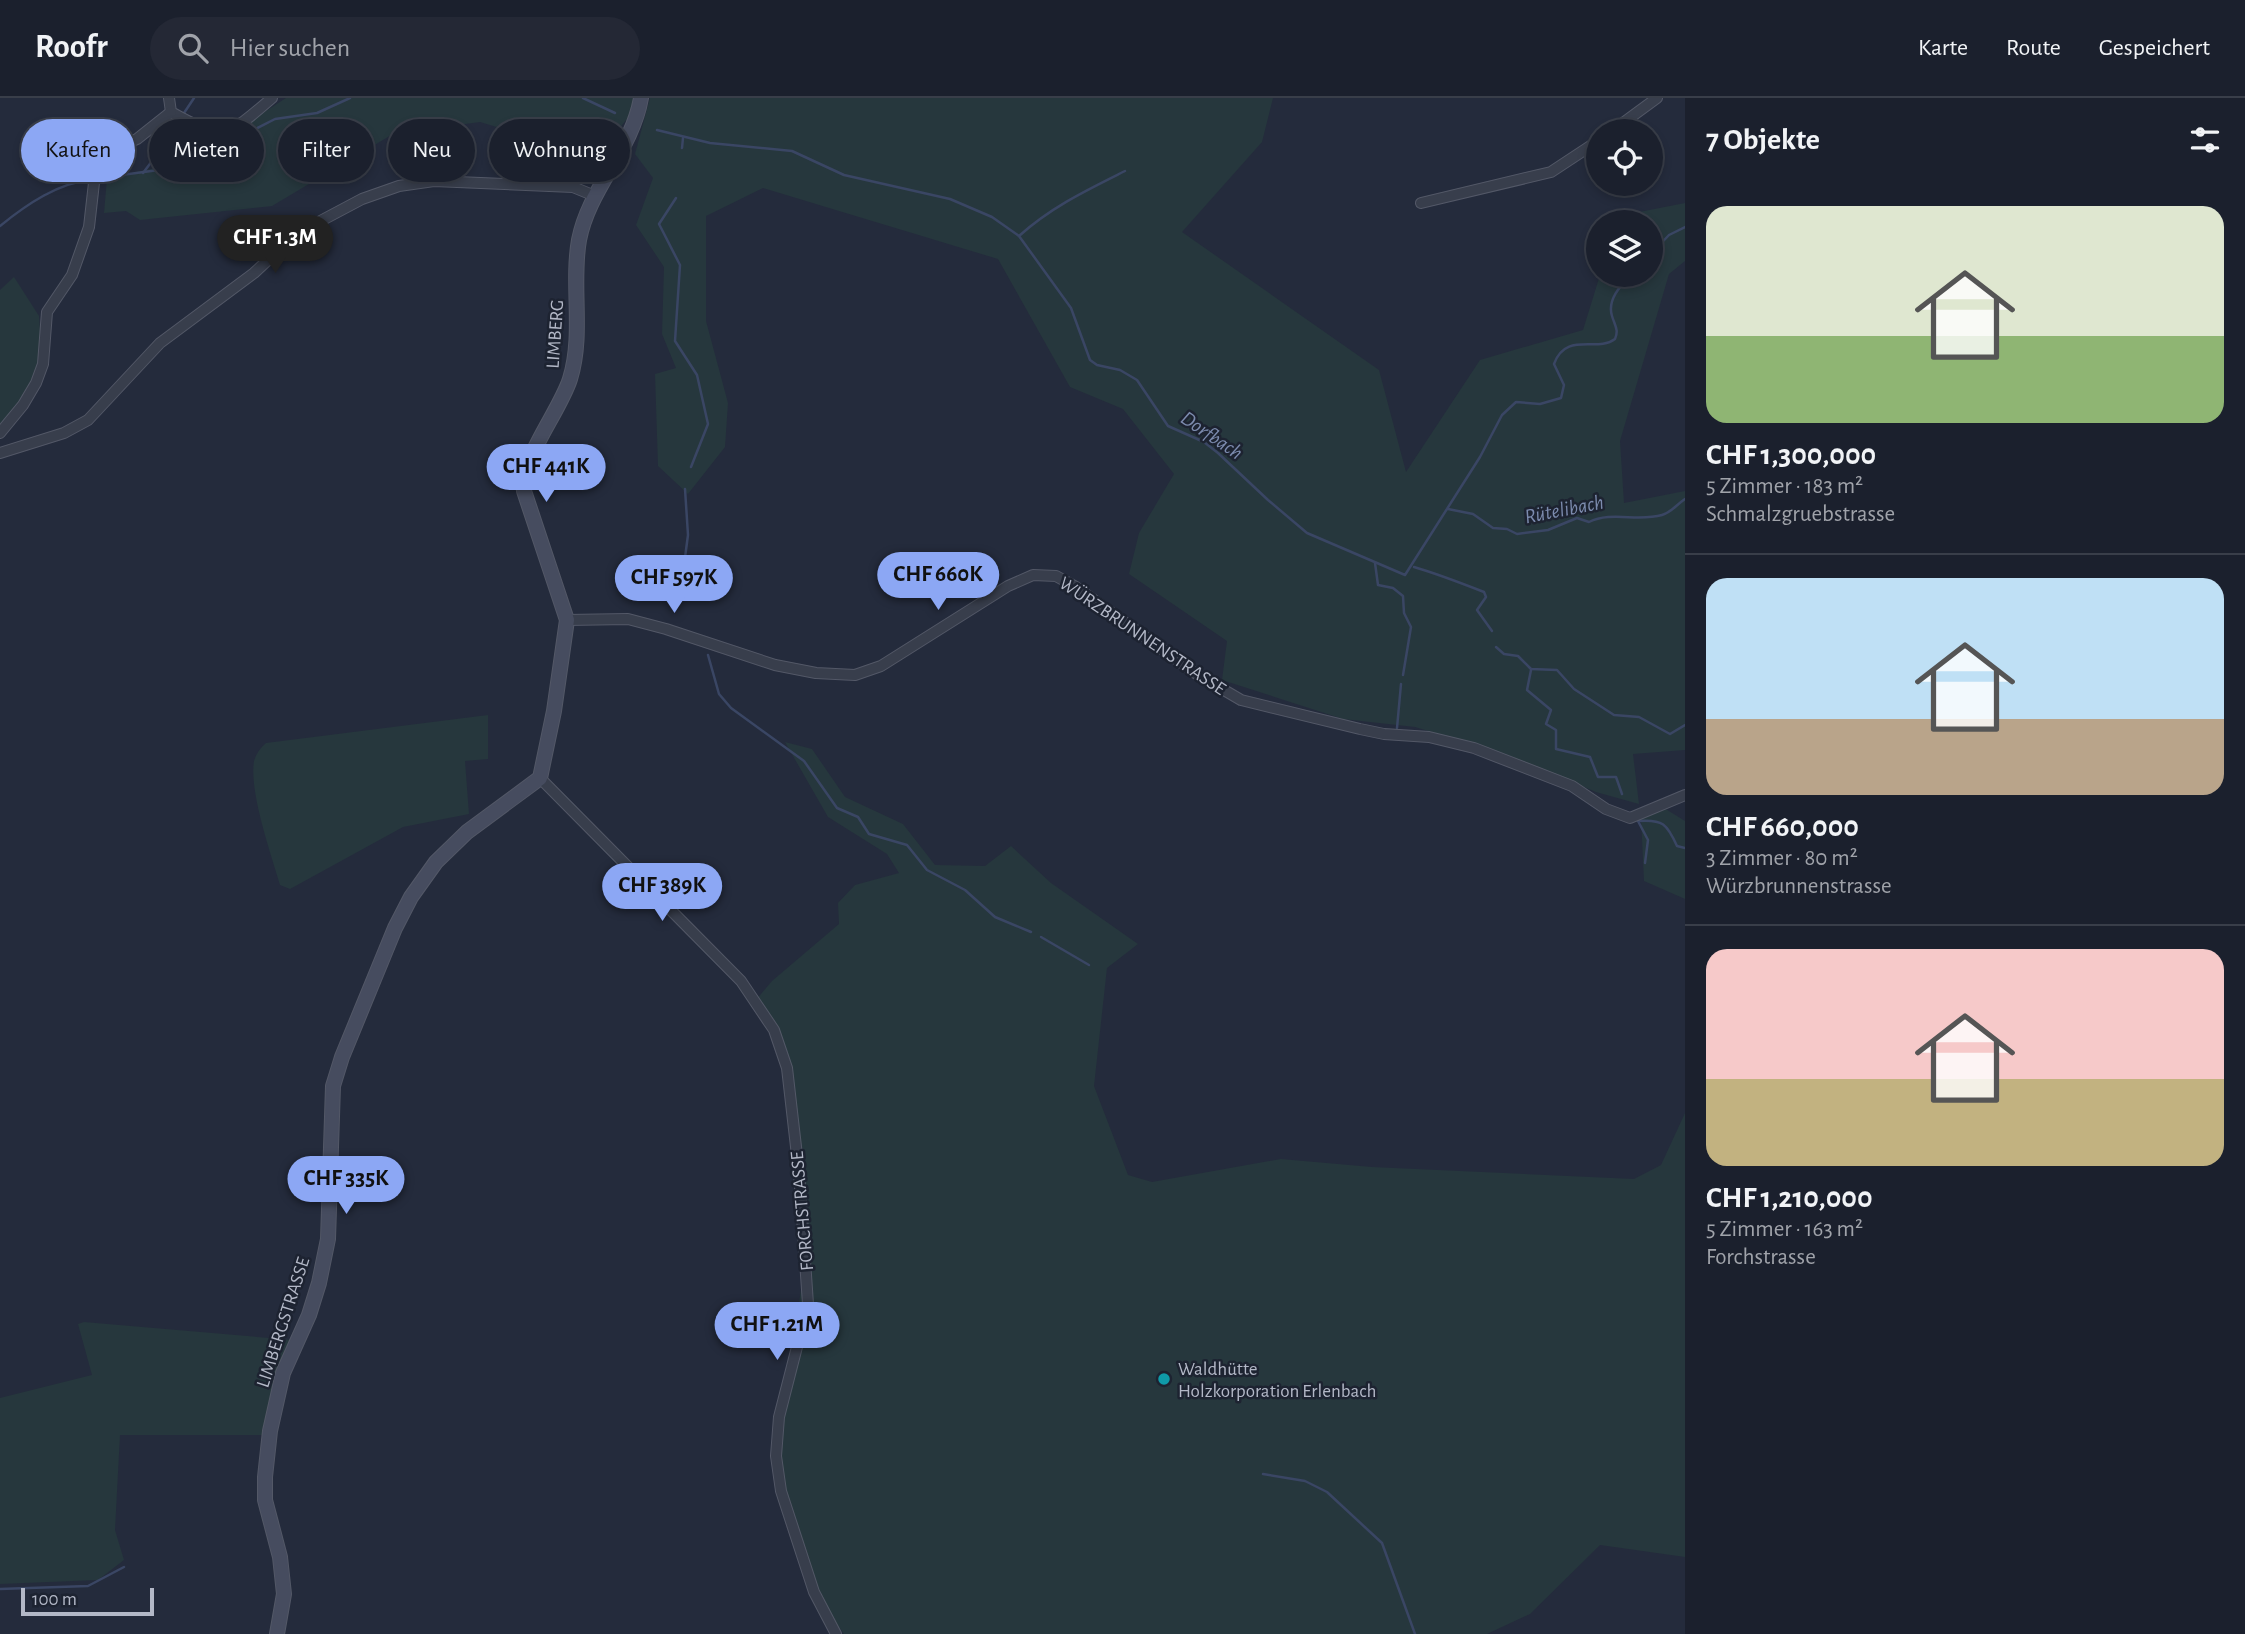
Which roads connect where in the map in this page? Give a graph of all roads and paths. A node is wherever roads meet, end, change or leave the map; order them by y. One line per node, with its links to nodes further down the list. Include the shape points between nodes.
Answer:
1 (169, 98): 5 (street)
2 (272, 98): 5 (street, via 228,131 211,132)
3 (641, 98): 8 (street, LIMBERG, via 638,116)
4 (1657, 98): 6 (street)
5 (178, 116): 10 (street, via 99,159 91,187 89,227 79,259 47,312 37,383)
6 (1628, 119)
7 (1586, 149): 9 (street, via 1551,172)
8 (595, 196): 11 (street, via 573,187 434,181 399,186 362,199 296,234 254,273 160,343 88,420 64,433); 12 (street, LIMBERG, via 579,239 576,354 570,380 522,483)
9 (1421, 203)
10 (0, 433)
11 (0, 453)
12 (567, 620): 13 (street, LIMBERG); 14 (street, WÜRZBRUNNENSTRASSE, via 628,619 775,665 855,676 881,666 1008,586 1033,575 1056,576 1241,700 1360,729 1474,748 1572,786 1606,809 1630,818)
13 (540, 778): 15 (street, LIMBERGSTRASSE, via 489,814 436,862 411,897 333,1086 328,1239 309,1315 283,1373 265,1476 264,1500 280,1557 284,1594); 16 (street, FORCHSTRASSE, via 741,981 774,1030 787,1068 808,1304 779,1417 776,1456 781,1491 814,1592)
14 (1685, 795)
15 (277, 1634)
16 (836, 1634)

